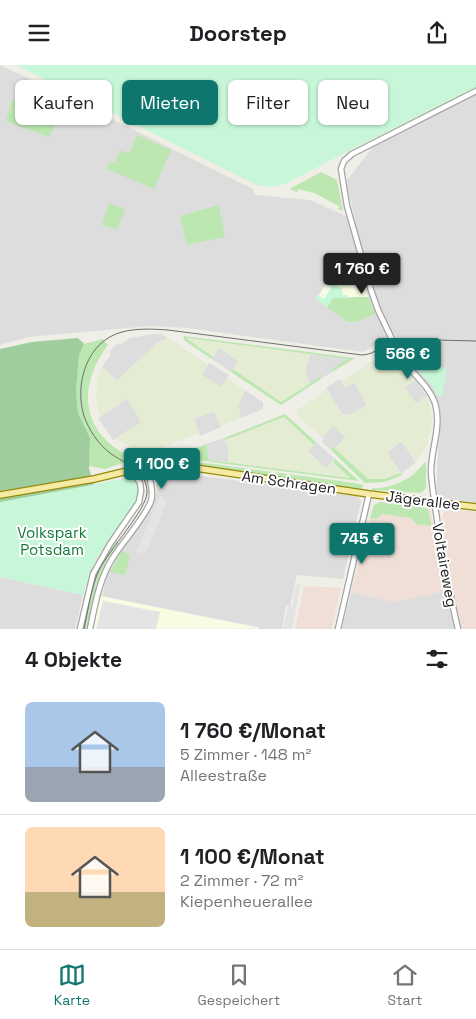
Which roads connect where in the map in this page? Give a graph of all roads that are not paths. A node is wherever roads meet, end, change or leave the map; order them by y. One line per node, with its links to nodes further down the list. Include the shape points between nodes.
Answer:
1 (476, 91): 6 (street, Voltaireweg, via 352,154 341,169 347,206 378,309 406,365 425,384 435,405 437,415 431,471)
2 (149, 467): 3 (main road, Am Schragen); 4 (main road, Am Schragen, via 189,467); 9 (street, via 153,489 151,502 105,572)
3 (132, 470): 5 (main road, Am Schragen); 8 (street, via 140,483 139,502 99,561 90,583)
4 (369, 494): 6 (main road, Jägerallee); 10 (street)
5 (0, 495)
6 (434, 501): 7 (main road, Jägerallee); 11 (street, Voltaireweg)
7 (476, 507)
8 (80, 629)
9 (90, 629)
10 (338, 629)
11 (458, 629)

